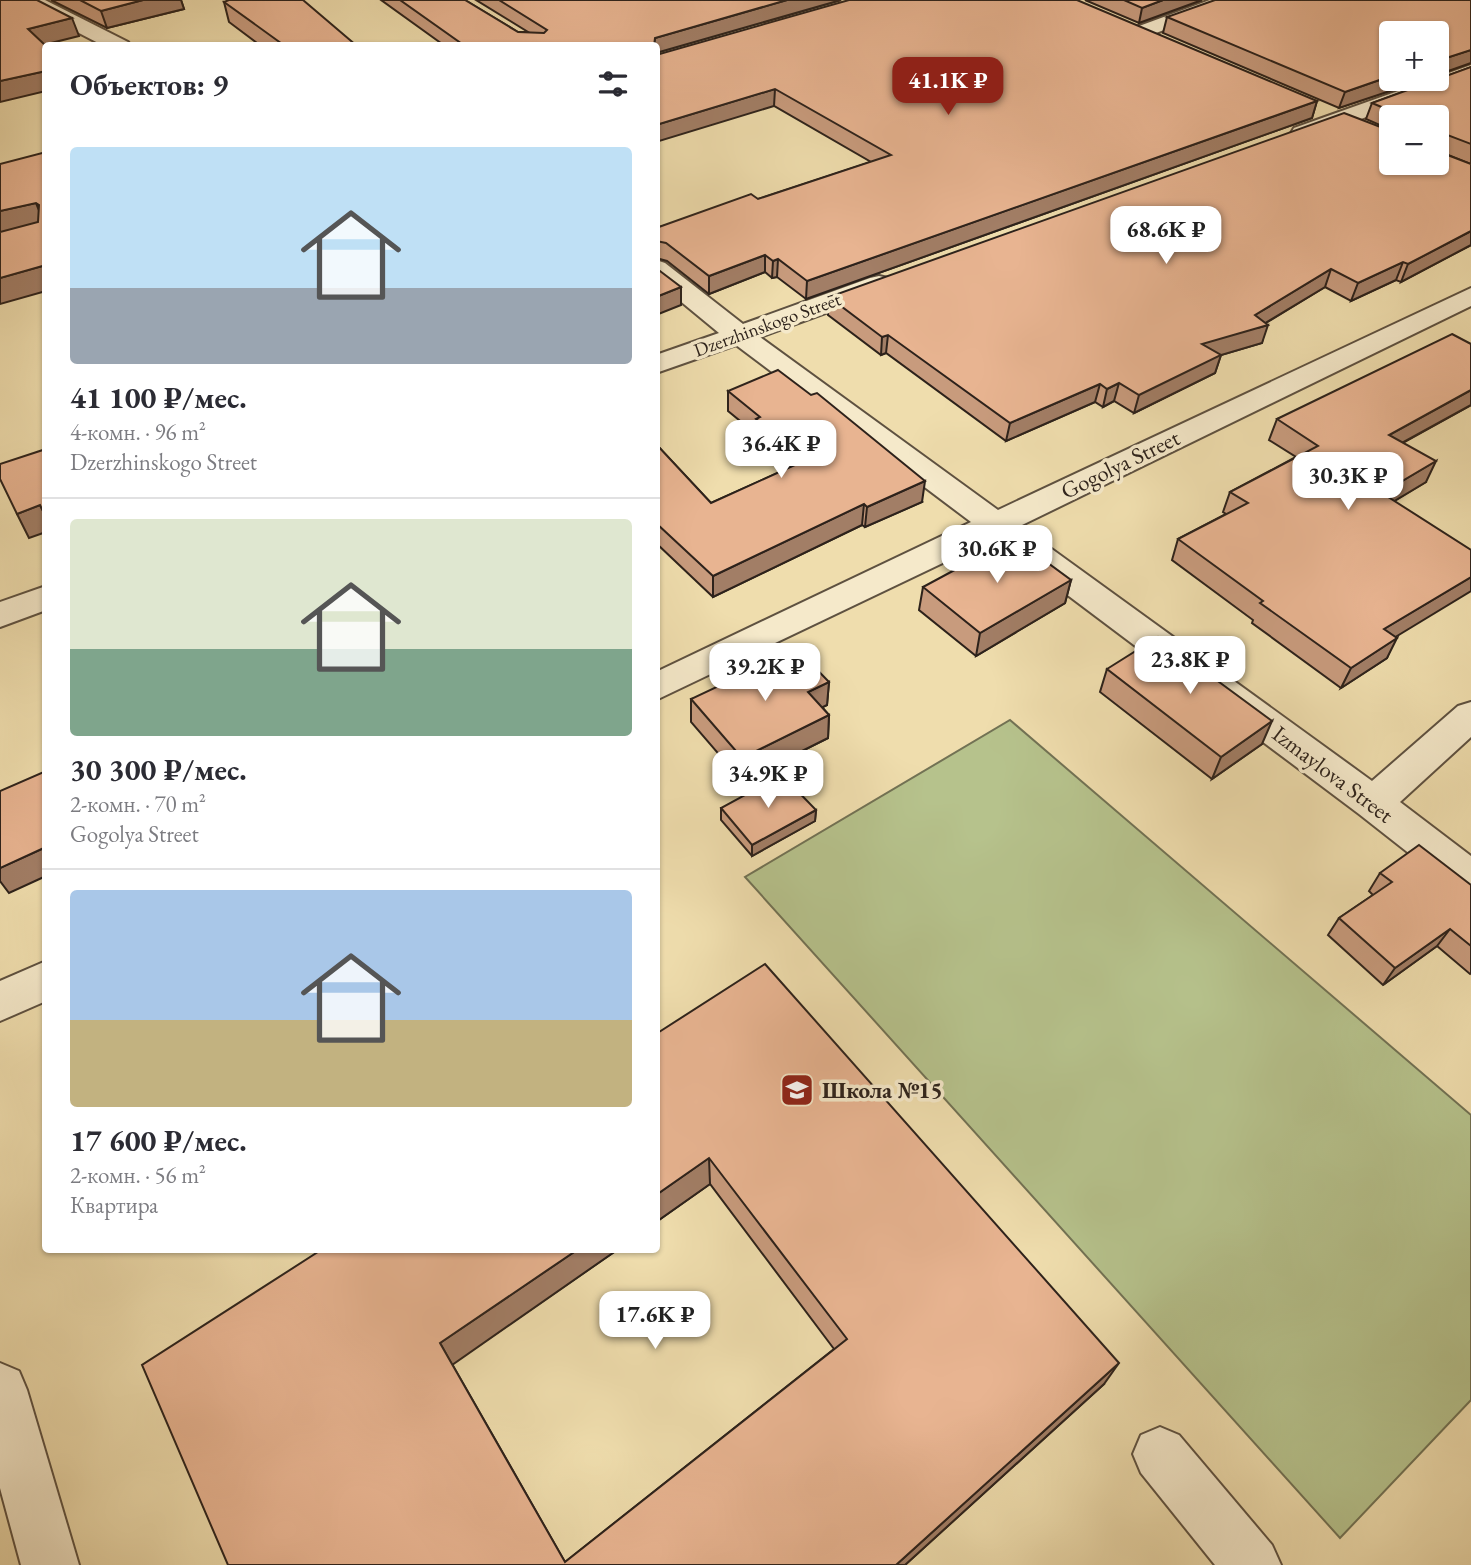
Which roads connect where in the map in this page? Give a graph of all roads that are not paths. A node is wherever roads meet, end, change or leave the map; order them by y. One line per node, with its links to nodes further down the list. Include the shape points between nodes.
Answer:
1 (30, 0): 3 (street)
2 (1228, 0): 4 (street, via 1131,30)
3 (113, 42)
4 (1163, 43)
5 (1471, 71): 7 (street)
6 (1316, 108): 7 (street)
7 (1342, 119): 8 (street); 9 (street)
8 (1367, 130)
9 (1276, 142)
10 (660, 271): 13 (street, Izmaylova Street)
11 (895, 278): 13 (street, Dzerzhinskogo Street)
12 (1471, 296): 15 (street, Gogolya Street)
13 (738, 334): 14 (street, Dzerzhinskogo Street); 15 (street, Izmaylova Street)
14 (660, 363)
15 (996, 524): 18 (street, Gogolya Street); 20 (street, Izmaylova Street)
16 (42, 599): 17 (street)
17 (0, 615)
18 (660, 685)
19 (1471, 716): 20 (street)
20 (1373, 803): 21 (street, Izmaylova Street)
21 (1471, 879)
22 (42, 982): 23 (street)
23 (0, 1002)
24 (0, 1390): 26 (street)
25 (1160, 1454): 27 (street)
26 (50, 1565)
27 (1252, 1565)

